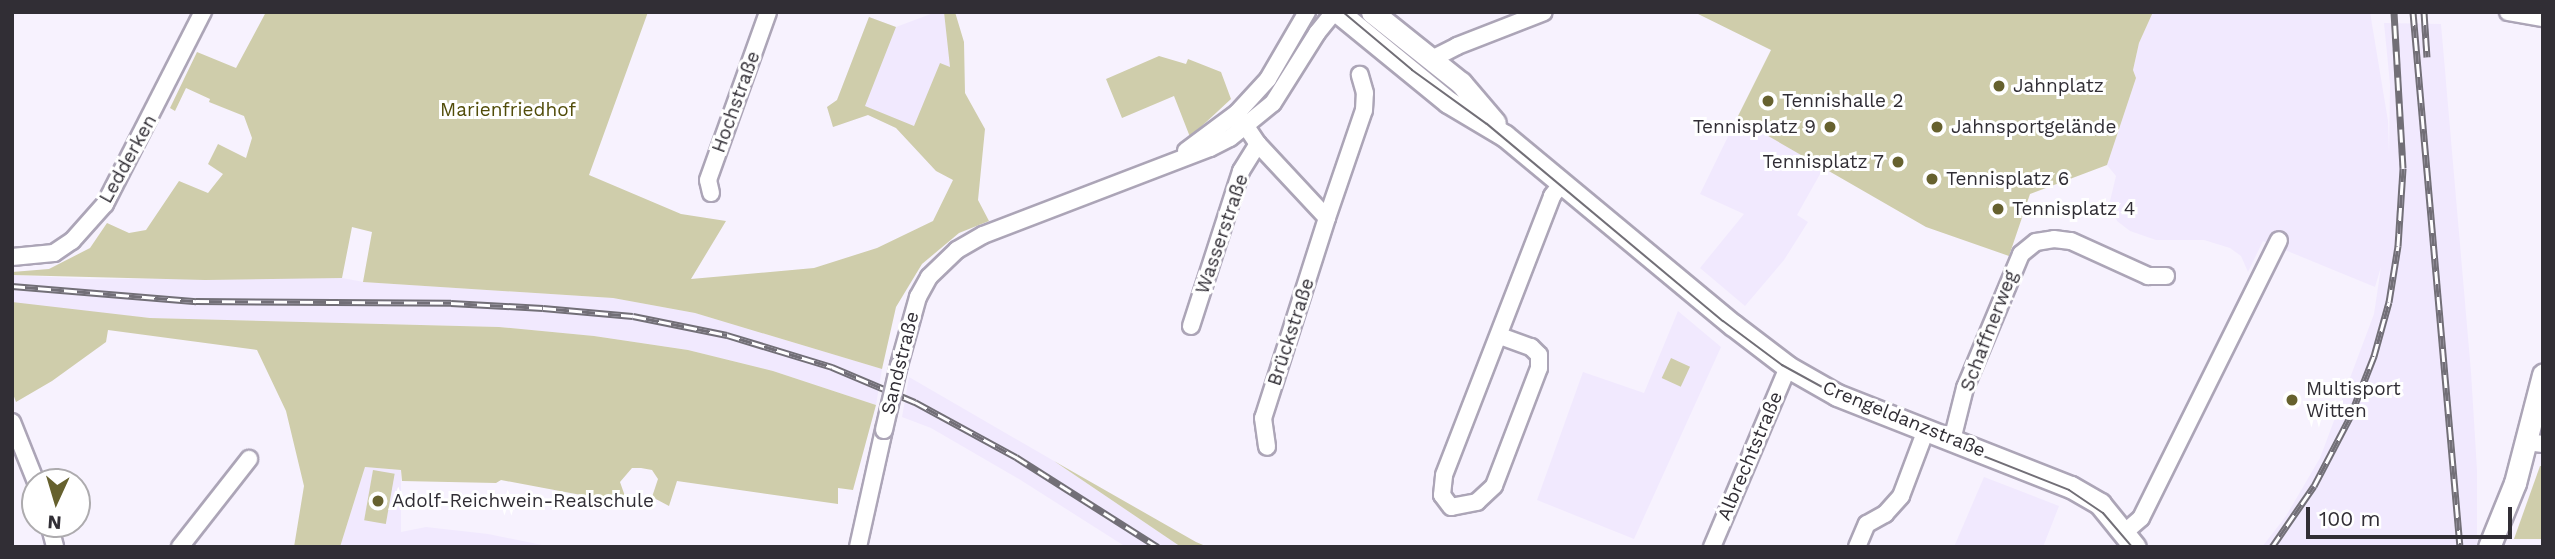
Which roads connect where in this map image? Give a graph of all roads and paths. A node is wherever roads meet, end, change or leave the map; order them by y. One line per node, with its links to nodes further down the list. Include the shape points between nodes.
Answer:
1 (203, 12): 20 (street, Ledderken, via 105,204 72,241 54,253)
2 (768, 12): 17 (street, Hochstraße, via 708,180)
3 (1307, 12): 13 (street, Sandstraße)
4 (1336, 12): 11 (main road, Crengeldanzstraße); 13 (street, Sandstraße, via 1317,33 1273,103)
5 (1372, 12): 10 (main road, Crengeldanzstraße)
6 (1544, 12): 10 (street)
7 (2508, 12): 8 (street)
8 (2514, 13): 9 (street)
9 (2543, 18)
10 (1430, 60): 11 (main road); 14 (main road, Crengeldanzstraße, via 1461,83)
11 (1408, 71): 14 (main road, Crengeldanzstraße)
12 (1360, 75): 18 (street, Brückstraße, via 1364,110)
13 (1242, 120): 15 (street); 35 (street, Sandstraße, bridge, via 1210,148 983,235 957,250 929,277 918,297 899,365)
14 (1505, 136): 16 (main road, Crengeldanzstraße)
15 (1258, 144): 18 (street); 22 (street, Wasserstraße, via 1241,171)
16 (1562, 183): 23 (street, via 1552,196); 24 (main road, Crengeldanzstraße, via 1733,326)
17 (711, 193)
18 (1327, 218): 30 (street, Brückstraße, via 1263,418)
19 (2279, 240): 33 (street, Crengeldanzstraße)
20 (12, 257)
21 (2166, 276): 28 (street, Schaffnerweg, via 2148,276 2071,242 2036,242 2021,254 1965,388)
22 (1191, 326)
23 (1500, 336): 23 (street, via 1444,475 1442,495 1451,507 1477,502 1494,486 1539,368 1539,355 1531,347)
24 (1788, 366): 27 (main road, Crengeldanzstraße, via 1837,395); 36 (street, Albrechtstraße)
25 (2543, 375): 29 (main road)
26 (12, 422): 32 (street)
27 (1926, 430): 28 (main road, Crengeldanzstraße); 37 (street, via 1901,496 1885,514 1867,524)
28 (1952, 440): 33 (main road, Crengeldanzstraße, via 2071,487 2099,504)
29 (2535, 443): 38 (main road)
30 (1267, 447)
31 (249, 459): 34 (street)
32 (30, 468)
33 (2130, 539)
34 (180, 547)
35 (858, 547)
36 (1712, 547)
37 (1857, 547)
38 (2489, 547)

